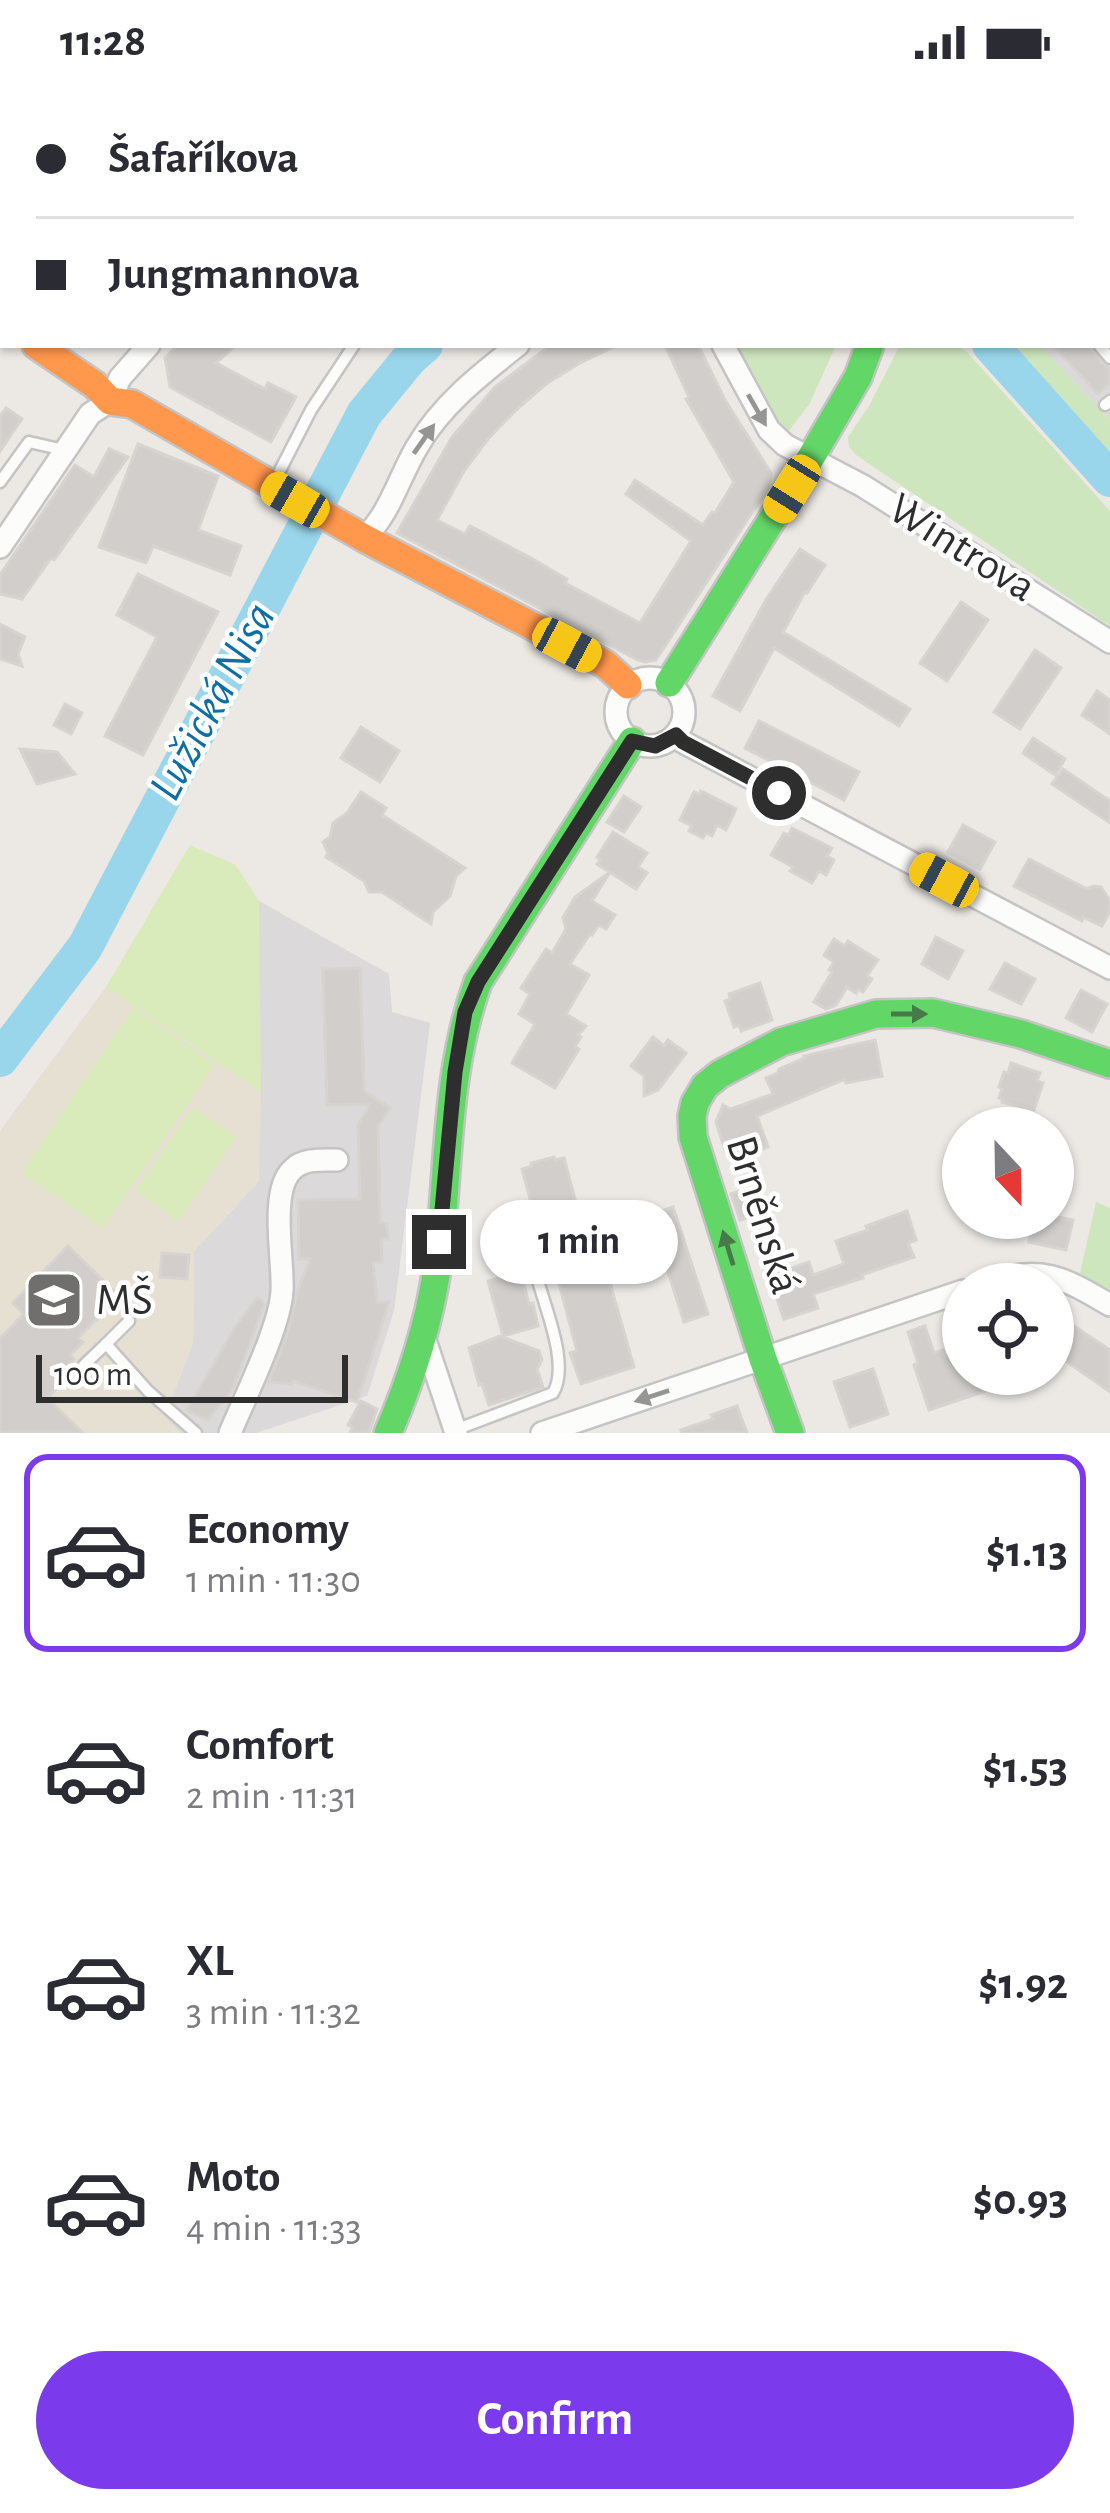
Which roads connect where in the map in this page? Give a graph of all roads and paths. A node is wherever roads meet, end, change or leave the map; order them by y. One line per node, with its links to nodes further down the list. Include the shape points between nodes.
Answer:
1 (41, 348): 7 (street)
2 (146, 348): 7 (street)
3 (352, 348): 11 (lane, via 311,410)
4 (514, 348): 12 (street, one-way to 4, via 418,443 468,384)
5 (725, 348): 9 (street, Wintrova, one-way to 9, via 769,430)
6 (869, 348): 9 (street)
7 (110, 401): 8 (street, via 90,413); 11 (street, via 133,404)
8 (64, 450): 10 (lane, via 29,442); 13 (street)
9 (810, 460): 14 (street, Wintrova); 15 (street)
10 (0, 482)
11 (283, 493): 12 (street)
12 (364, 538): 16 (street, via 605,664)
13 (0, 547)
14 (1110, 642)
15 (669, 683): 16 (street, via 648,677); 17 (street, via 685,707)
16 (628, 686): 18 (street, via 616,714)
17 (676, 735): 18 (street, via 655,746); 19 (street)
18 (632, 741): 27 (street, via 465,1012)
19 (1110, 968)
20 (1110, 1064): 29 (street, Brněnská, one-way to 20, via 693,1137 695,1103 720,1074 781,1042 876,1014 933,1013)
21 (337, 1160): 33 (street, via 310,1161 286,1182 282,1295)
22 (537, 1276): 31 (lane, via 558,1386)
23 (1074, 1284): 25 (street)
24 (942, 1298): 29 (street)
25 (1110, 1305)
26 (129, 1321): 28 (lane)
27 (424, 1335): 31 (street); 34 (street)
28 (106, 1344): 30 (lane); 32 (lane)
29 (763, 1359): 35 (street, one-way to 35); 36 (street, Brněnská)
30 (84, 1365)
31 (455, 1432)
32 (196, 1433)
33 (230, 1433)
34 (388, 1433)
35 (542, 1433)
36 (790, 1433)

